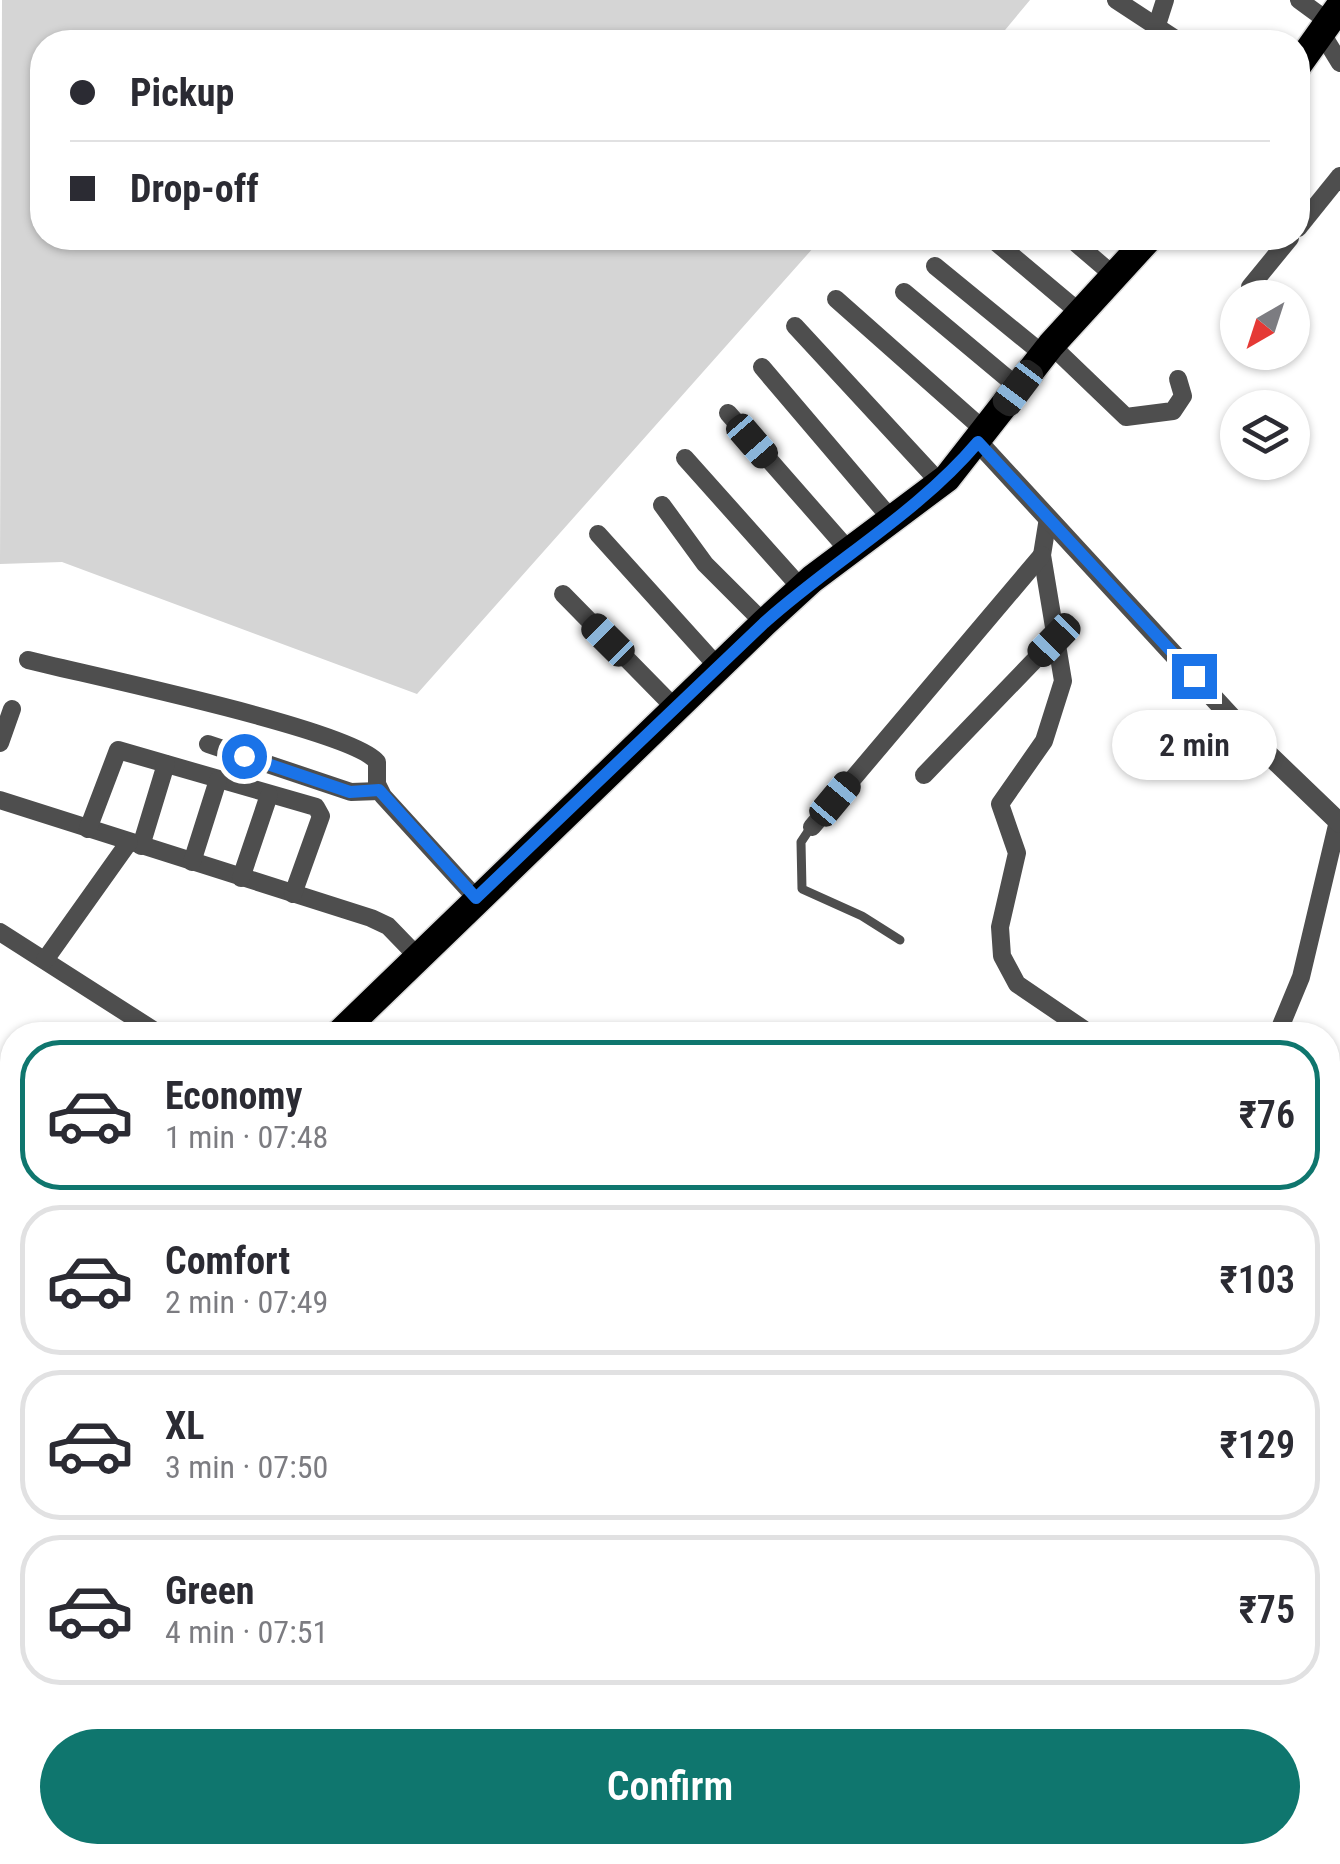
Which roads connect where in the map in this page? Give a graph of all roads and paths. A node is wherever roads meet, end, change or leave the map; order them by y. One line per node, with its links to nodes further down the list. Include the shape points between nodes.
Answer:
1 (1116, 0): 5 (street)
2 (1165, 0): 5 (street)
3 (1300, 0): 4 (street)
4 (1330, 20): 7 (highway); 8 (street)
5 (1157, 25): 6 (street)
6 (1164, 30)
7 (1310, 48)
8 (1340, 62)
9 (1340, 176): 10 (street)
10 (1310, 213)
11 (1004, 250): 20 (street)
12 (1084, 250): 16 (street)
13 (1137, 250): 16 (highway)
14 (1280, 250): 17 (street)
15 (935, 266): 22 (street)
16 (1112, 274): 20 (highway)
17 (1256, 280)
18 (904, 292): 25 (street)
19 (836, 298): 27 (street)
20 (1079, 312): 22 (highway)
21 (795, 326): 29 (street)
22 (1048, 350): 24 (street, via 1126,417 1173,411 1183,396); 25 (highway)
23 (762, 366): 32 (street)
24 (1178, 378)
25 (1018, 388): 27 (highway)
26 (728, 413): 34 (street)
27 (982, 437): 29 (highway); 31 (street)
28 (685, 458): 36 (street)
29 (941, 484): 32 (highway)
30 (662, 505): 38 (street, via 705,564)
31 (1048, 518): 35 (street); 52 (street, via 1244,732)
32 (893, 521): 34 (highway)
33 (598, 534): 41 (street)
34 (850, 552): 36 (highway)
35 (1042, 555): 39 (street); 53 (street)
36 (802, 589): 38 (highway)
37 (562, 594): 42 (street)
38 (764, 623): 41 (highway)
39 (1054, 640): 47 (street); 66 (street, via 1064,672 1060,696 1044,741 1000,804 1017,861 1000,942 1017,984)
40 (28, 660): 49 (street, via 309,731 367,752 376,762)
41 (718, 667): 42 (highway)
42 (675, 708): 59 (highway)
43 (12, 709): 44 (street)
44 (0, 743)
45 (208, 744): 49 (street, via 350,792)
46 (166, 764): 48 (street); 54 (street, via 116,752); 55 (street)
47 (924, 775)
48 (218, 780): 50 (street); 56 (street)
49 (379, 790): 59 (street)
50 (269, 794): 57 (street); 58 (street, via 316,807 321,816)
51 (0, 800): 54 (street)
52 (1339, 822): 67 (street, via 1300,977)
53 (812, 827): 61 (lane, via 802,842 802,890)
54 (88, 829): 55 (street)
55 (135, 844): 56 (street); 63 (street)
56 (192, 862): 57 (street)
57 (242, 878): 58 (street)
58 (293, 894): 62 (street, via 388,926)
59 (476, 898): 62 (highway)
60 (0, 932): 63 (street)
61 (900, 940)
62 (417, 956): 65 (highway)
63 (45, 960): 64 (street)
64 (128, 1022)
65 (351, 1022)
66 (1073, 1022)
67 (1281, 1022)

